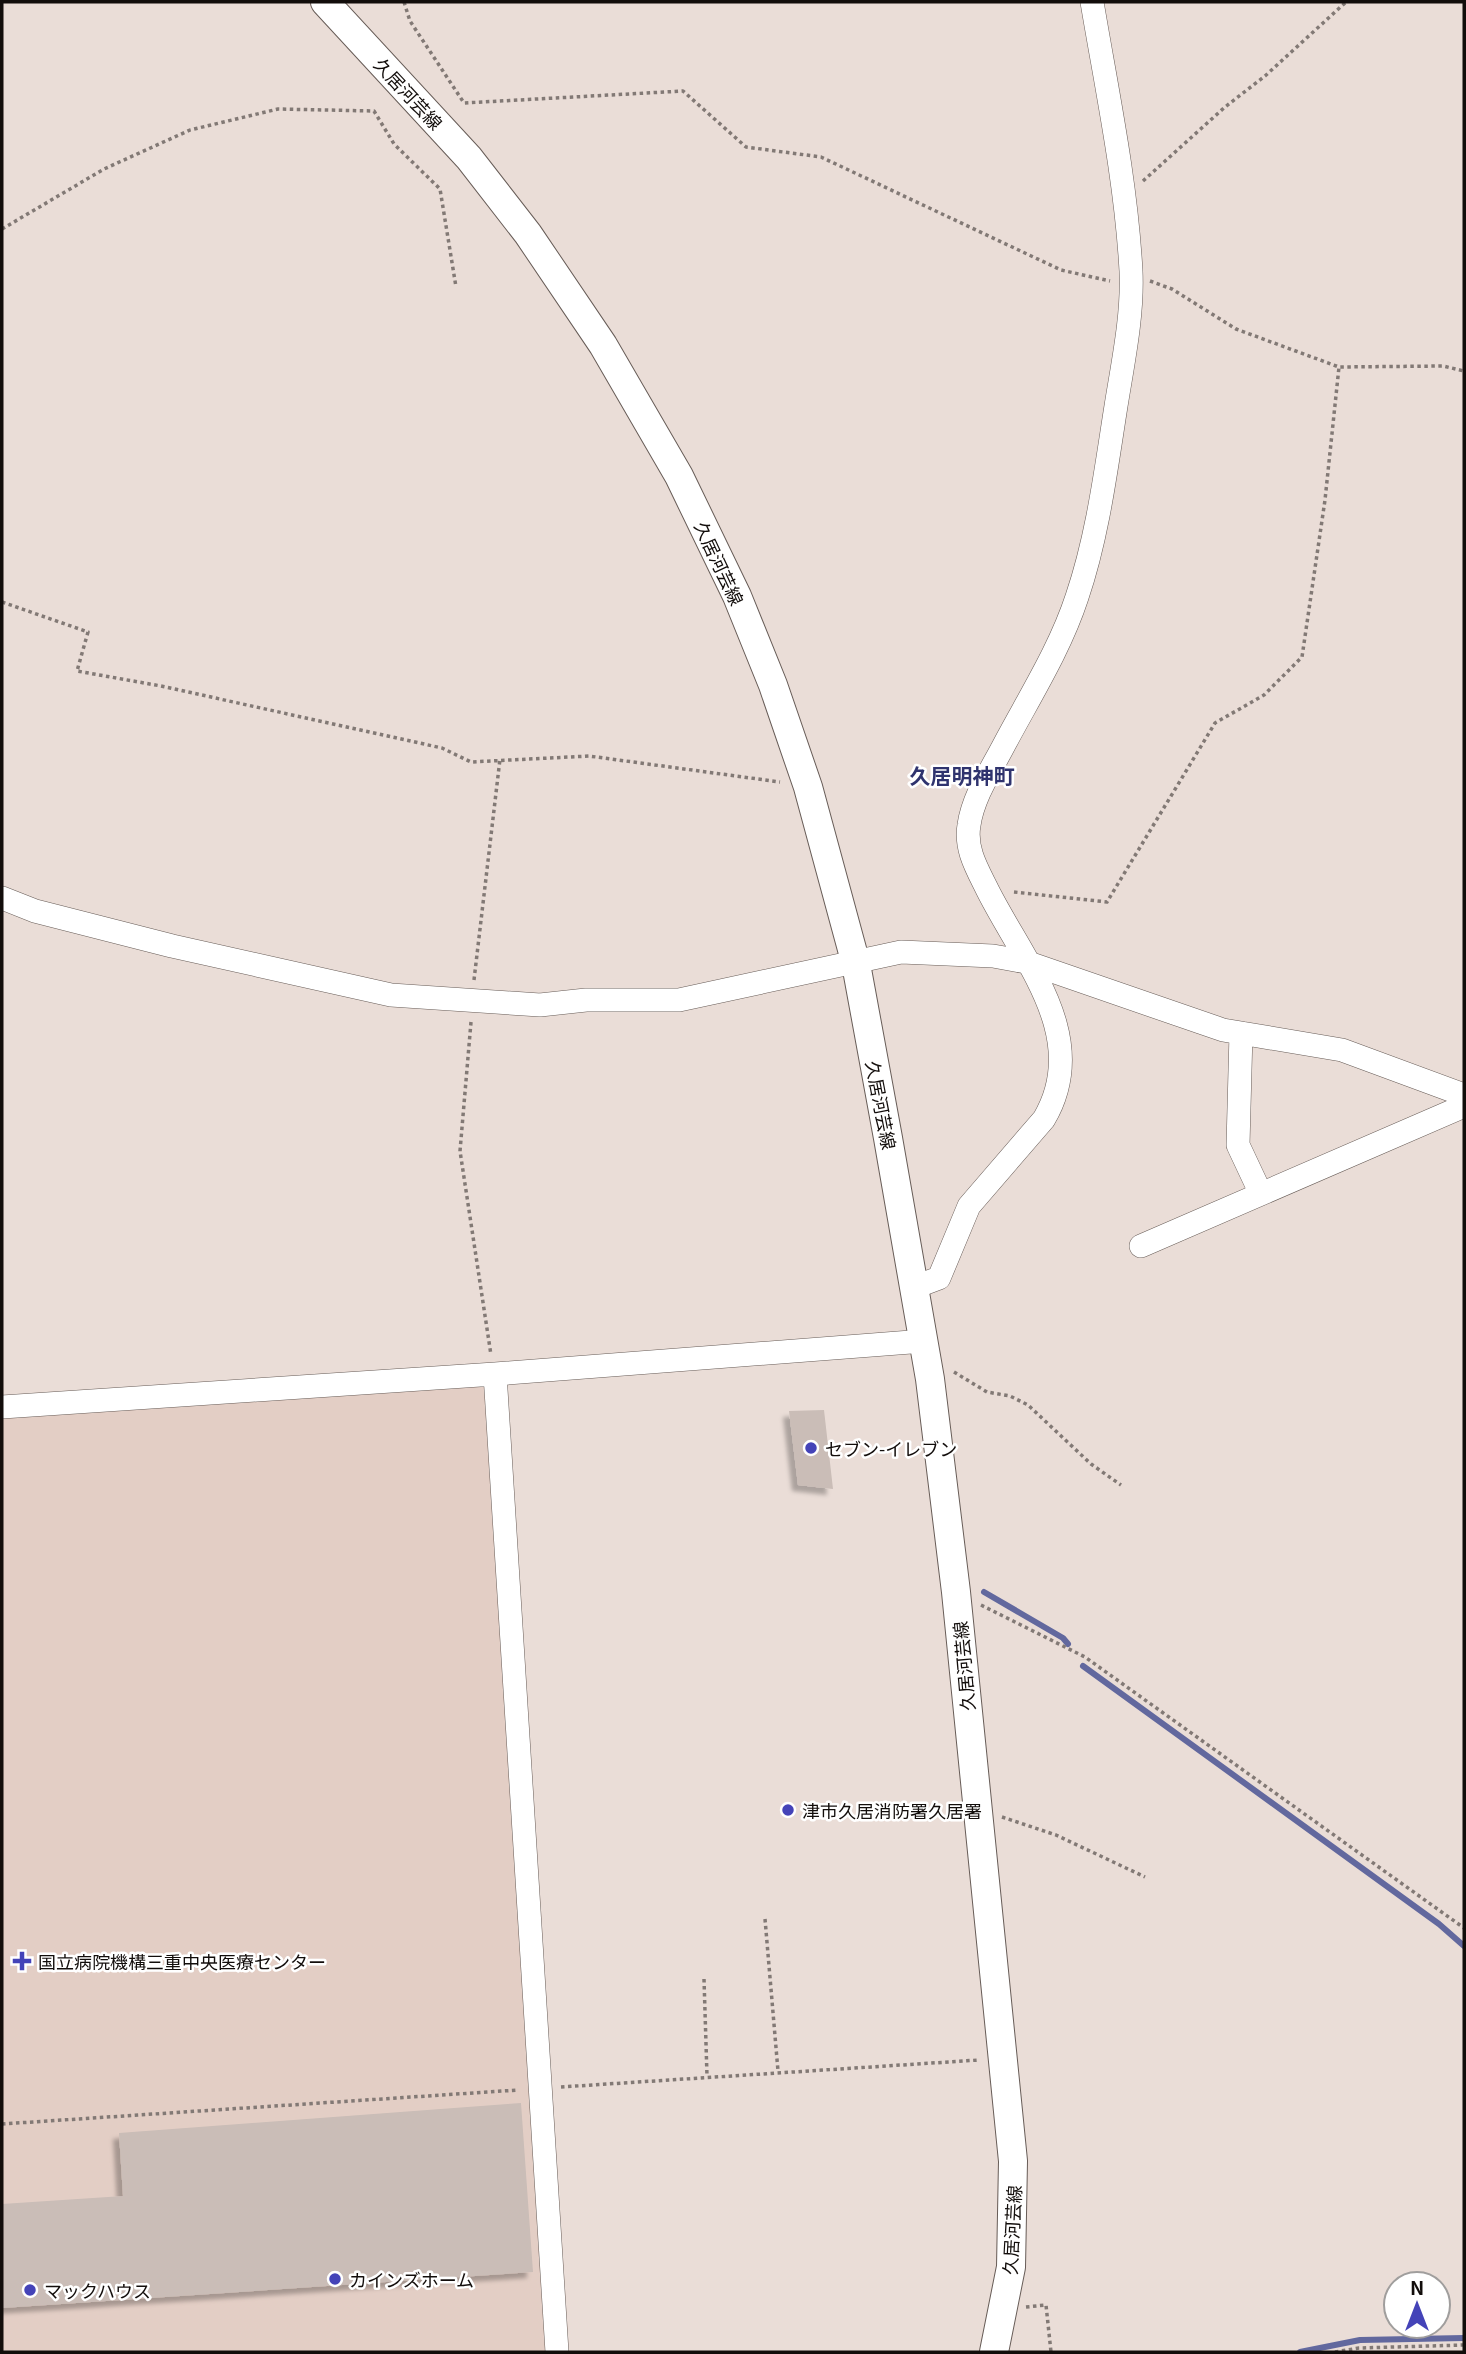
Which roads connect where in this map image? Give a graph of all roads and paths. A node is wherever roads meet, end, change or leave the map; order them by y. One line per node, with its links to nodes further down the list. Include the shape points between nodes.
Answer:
1 (325, 2): 13 (main road, 久居河芸線, via 469,159 528,234 603,345 679,475 737,596)
2 (404, 2): 7 (path, via 410,21 464,103 683,91 746,147 821,157 1061,270 1091,279)
3 (1092, 2): 5 (street)
4 (1346, 2): 5 (path)
5 (1125, 195): 7 (street)
6 (2, 229): 8 (path, via 104,169 190,130 278,108 374,111 394,144 440,189)
7 (1131, 279): 9 (path, via 1172,289 1236,330); 14 (street, via 1105,470 1077,597 1054,653 985,780 970,817 971,853)
8 (456, 287)
9 (1339, 367): 10 (path, via 1443,366); 14 (path, via 1302,657 1264,695 1215,723 1107,902)
10 (1464, 371)
11 (2, 602): 12 (path, via 88,632 77,671 442,748 471,762)
12 (500, 759): 13 (path, via 589,756); 18 (path)
13 (808, 787): 17 (main road, 久居河芸線)
14 (987, 889): 16 (street)
15 (2, 898): 18 (street, via 35,911 314,979 391,995)
16 (1026, 962): 17 (street, via 901,952); 19 (street); 24 (street, via 1044,987 1058,1030 1060,1075 1052,1105 1024,1146 969,1206 939,1278)
17 (856, 964): 18 (street, via 679,1000 540,1005); 24 (main road, 久居河芸線)
18 (472, 999): 26 (path, via 460,1151)
19 (1241, 1033): 20 (street, via 1342,1050); 22 (street, via 1238,1145)
20 (1464, 1095)
21 (1464, 1106): 22 (street)
22 (1261, 1194): 23 (street)
23 (1141, 1246)
24 (915, 1287): 25 (main road, 久居河芸線)
25 (926, 1353): 26 (street); 28 (path, via 987,1392 1028,1405 1091,1464); 29 (main road, 久居河芸線)
26 (495, 1374): 27 (street); 38 (street)
27 (2, 1407)
28 (1121, 1485)
29 (956, 1592): 30 (main road, 久居河芸線); 33 (path, via 1086,1657)
30 (978, 1809): 31 (path, via 1056,1835); 35 (main road, 久居河芸線)
31 (1145, 1877)
32 (765, 1919): 36 (path)
33 (1464, 1928)
34 (704, 1979): 37 (path)
35 (1002, 2058): 36 (path); 40 (main road, 久居河芸線, via 1014,2211)
36 (778, 2071): 37 (path)
37 (707, 2076): 38 (path)
38 (538, 2089): 39 (path); 42 (street)
39 (2, 2124)
40 (1004, 2310): 43 (main road, 久居河芸線); 44 (path, via 1046,2305)
41 (1464, 2345): 45 (path)
42 (557, 2352)
43 (994, 2352)
44 (1051, 2352)
45 (1335, 2352)

